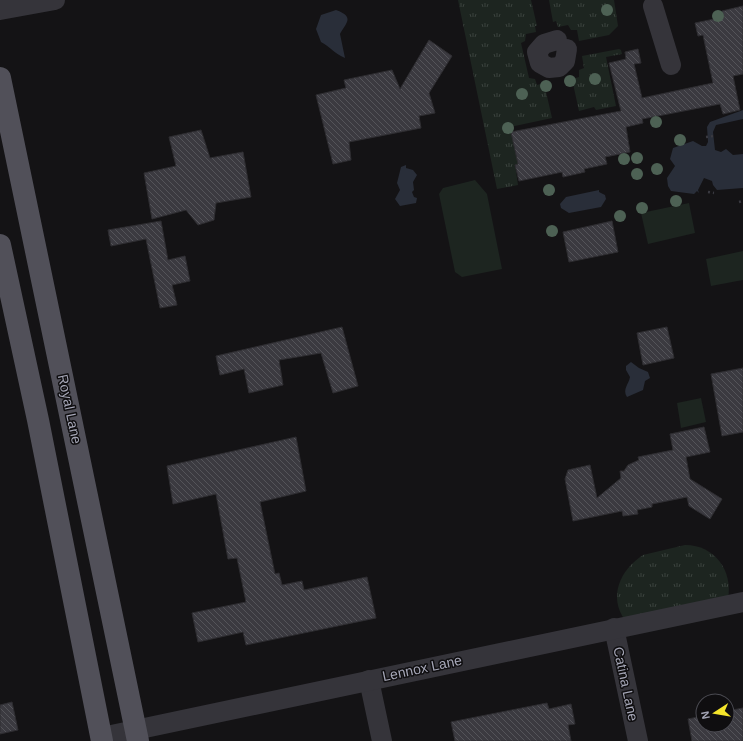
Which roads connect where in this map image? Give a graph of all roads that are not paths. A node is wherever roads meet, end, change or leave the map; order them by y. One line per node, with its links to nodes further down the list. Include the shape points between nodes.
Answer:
1 (55, 0): 3 (street)
2 (652, 6): 4 (street)
3 (0, 10)
4 (671, 65)
5 (0, 78): 7 (main road, Royal Lane)
6 (0, 245): 8 (main road)
7 (71, 413): 8 (main road); 12 (main road, Royal Lane)
8 (38, 420): 13 (main road)
9 (743, 602): 10 (street, Lennox Lane)
10 (614, 628): 11 (street, Lennox Lane); 15 (street, Catina Lane)
11 (369, 680): 12 (street, Lennox Lane); 14 (street)
12 (137, 735): 13 (street, Lennox Lane)
13 (102, 739)
14 (382, 741)
15 (638, 741)

